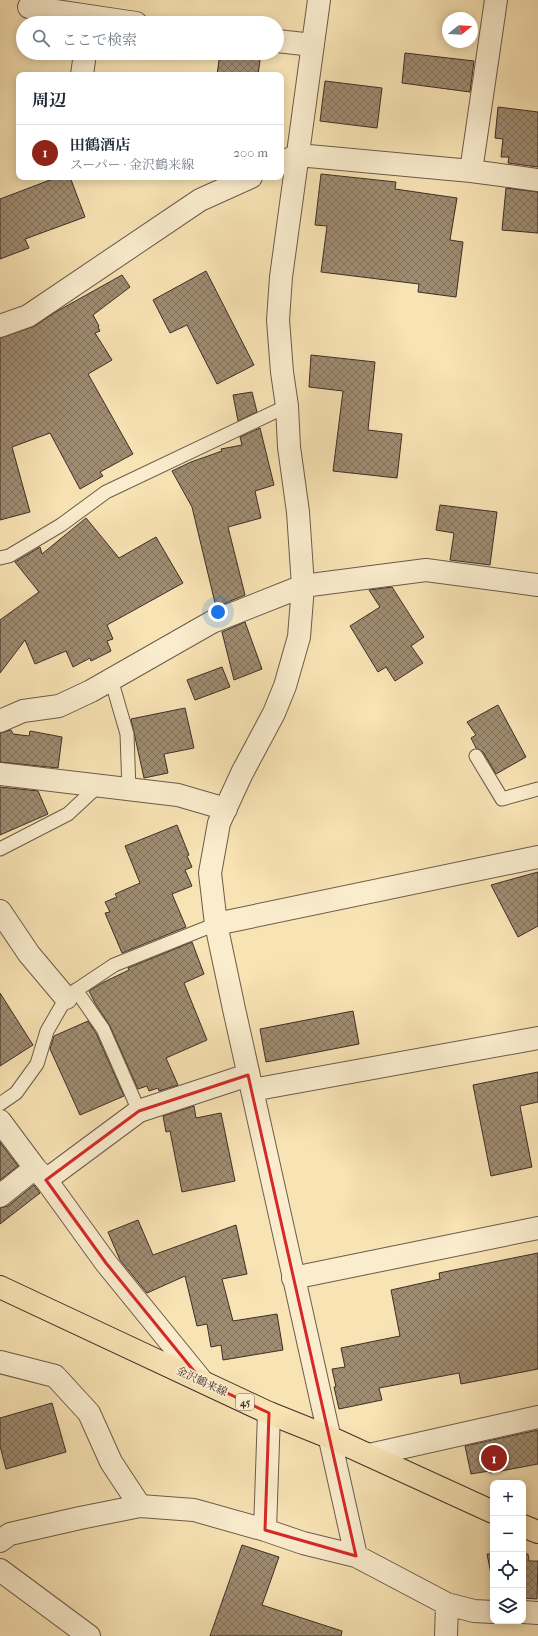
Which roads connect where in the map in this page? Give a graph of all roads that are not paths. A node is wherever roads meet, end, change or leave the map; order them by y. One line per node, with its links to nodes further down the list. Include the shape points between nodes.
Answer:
1 (319, 0): 6 (street)
2 (496, 0): 10 (street)
3 (28, 7): 4 (street)
4 (70, 16)
5 (284, 42): 6 (street)
6 (313, 45): 9 (street)
7 (84, 60): 8 (street)
8 (82, 72)
9 (290, 159): 10 (street); 14 (street, via 278,320)
10 (470, 171): 12 (street)
11 (244, 180): 13 (street, via 200,200 28,316)
12 (538, 180)
13 (0, 326)
14 (287, 406): 15 (lane, via 106,492 61,525 9,556); 17 (street)
15 (0, 558)
16 (538, 585): 17 (street, via 426,570)
17 (303, 586): 18 (street, via 212,622); 25 (street, via 299,637 285,686)
18 (112, 679): 19 (street, via 59,706 23,711); 24 (lane, via 127,734)
19 (0, 721)
20 (476, 756): 23 (lane, via 502,799)
21 (0, 774): 22 (street)
22 (98, 786): 24 (street); 26 (lane, via 68,814)
23 (538, 789)
24 (129, 790): 25 (street, via 178,795)
25 (226, 809): 29 (street, via 219,823 210,873)
26 (0, 849)
27 (538, 857): 29 (street)
28 (0, 911): 30 (street, via 29,954)
29 (216, 924): 30 (lane, via 114,965); 32 (street)
30 (71, 994): 33 (lane, via 47,1031 37,1064 16,1093); 34 (lane, via 103,1028)
31 (538, 1038): 32 (street)
32 (250, 1083): 34 (street); 39 (street)
33 (0, 1104)
34 (139, 1111): 36 (street)
35 (0, 1121): 36 (street)
36 (41, 1174): 37 (street); 42 (street, via 106,1263)
37 (0, 1196)
38 (538, 1228): 39 (street)
39 (293, 1278): 45 (street)
40 (0, 1287): 42 (main road, 金沢鶴来線 / 45)
41 (0, 1362): 47 (street, via 55,1376 89,1413 112,1462)
42 (202, 1381): 43 (main road, 金沢鶴来線 / 45)
43 (269, 1413): 45 (main road, 金沢鶴来線 / 45); 50 (street)
44 (538, 1417): 46 (street)
45 (329, 1437): 46 (main road, 金沢鶴来線 / 45); 53 (street)
46 (369, 1456): 48 (main road, 金沢鶴来線 / 45)
47 (140, 1506): 50 (street, via 194,1510); 52 (street, via 10,1534)
48 (490, 1511)
49 (526, 1527): 51 (main road)
50 (266, 1530): 53 (street, via 303,1543)
51 (538, 1532)
52 (0, 1541)
53 (356, 1556): 55 (street)
54 (0, 1570): 59 (street)
55 (447, 1604): 56 (street, via 474,1611); 60 (street)
56 (490, 1612)
57 (526, 1612): 58 (street)
58 (538, 1613)
59 (89, 1636)
60 (446, 1636)

